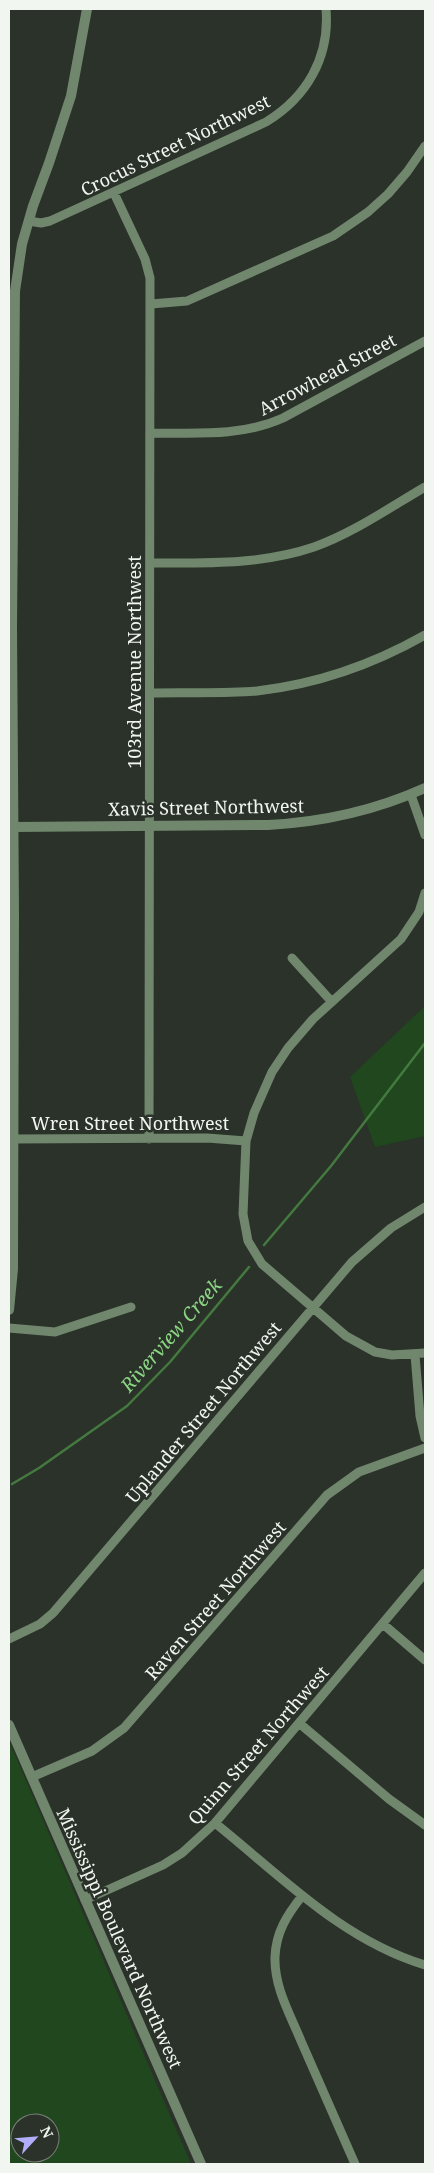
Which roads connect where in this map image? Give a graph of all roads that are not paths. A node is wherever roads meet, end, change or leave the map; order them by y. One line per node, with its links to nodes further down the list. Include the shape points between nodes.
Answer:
1 (87, 9): 5 (street, via 68,107)
2 (326, 9): 4 (street, Crocus Street Northwest, via 326,36 319,63 308,84 285,110)
3 (425, 146): 6 (street, via 388,194 333,236 187,301)
4 (114, 193): 5 (street, Crocus Street Northwest, via 50,221); 6 (street, 103rd Avenue Northwest, via 148,268)
5 (29, 220): 10 (street, via 15,292)
6 (151, 304): 8 (street, 103rd Avenue Northwest)
7 (425, 341): 8 (street, Arrowhead Street, via 263,426 236,432)
8 (151, 433): 11 (street, 103rd Avenue Northwest)
9 (425, 487): 11 (street, via 345,533 301,551 241,561)
10 (11, 514): 17 (street)
11 (151, 563): 13 (street, 103rd Avenue Northwest)
12 (425, 635): 13 (street, via 367,665 297,685 255,691)
13 (150, 693): 16 (street, 103rd Avenue Northwest)
14 (425, 788): 15 (street, Xavis Street Northwest)
15 (411, 795): 16 (street, Xavis Street Northwest, via 352,815 311,822); 18 (street)
16 (150, 826): 17 (street, Xavis Street Northwest); 22 (street, 103rd Avenue Northwest)
17 (13, 827): 23 (street)
18 (425, 835)
19 (425, 893): 21 (street, via 419,912 401,938)
20 (292, 958): 21 (street)
21 (332, 1002): 24 (street, via 308,1024 280,1060 258,1103)
22 (150, 1138): 23 (street, Wren Street Northwest); 24 (street, Wren Street Northwest)
23 (13, 1139): 28 (street, via 13,1274)
24 (246, 1141): 27 (street, via 243,1214 248,1241 262,1264)
25 (425, 1208): 27 (street, Uplander Street Northwest, via 377,1239)
26 (131, 1307): 29 (street, via 55,1332)
27 (312, 1308): 31 (street, via 366,1349 392,1355); 36 (street, Uplander Street Northwest, via 53,1613)
28 (9, 1310)
29 (9, 1328)
30 (425, 1353): 31 (street)
31 (415, 1355): 32 (street)
32 (425, 1438)
33 (425, 1448): 40 (street, Raven Street Northwest, via 359,1472 327,1495 124,1728 92,1751)
34 (425, 1573): 35 (street, Quinn Street Northwest)
35 (383, 1624): 37 (street); 38 (street, Quinn Street Northwest)
36 (9, 1640)
37 (425, 1660)
38 (299, 1723): 41 (street, Quinn Street Northwest); 42 (street, via 389,1799)
39 (9, 1725): 40 (street, Mississippi Boulevard Northwest)
40 (32, 1777): 44 (street, Mississippi Boulevard Northwest)
41 (215, 1823): 43 (street); 44 (street, Quinn Street Northwest, via 163,1866)
42 (425, 1824)
43 (302, 1896): 45 (street, via 332,1920 378,1947); 47 (street, via 278,1934 276,1977)
44 (85, 1900): 46 (street, Mississippi Boulevard Northwest)
45 (425, 1965)
46 (200, 2164)
47 (355, 2164)

